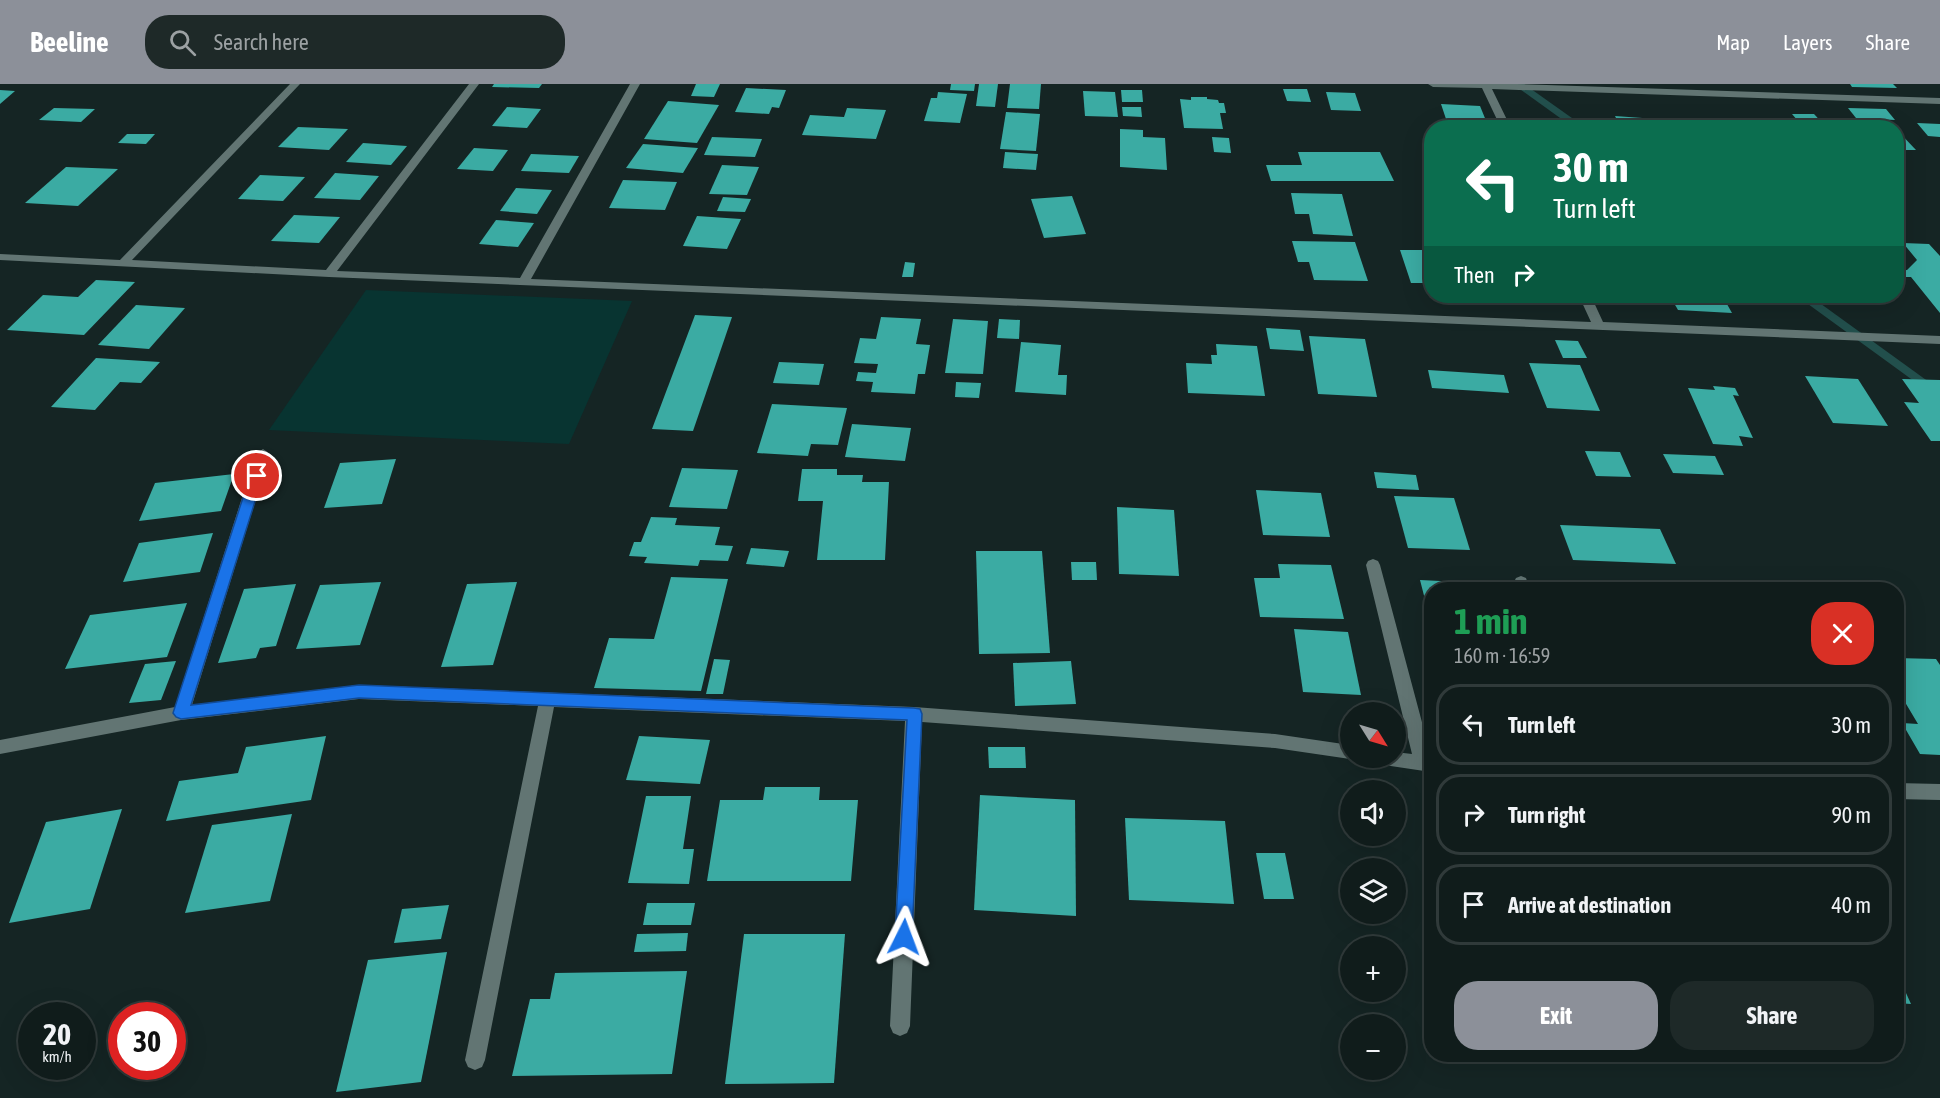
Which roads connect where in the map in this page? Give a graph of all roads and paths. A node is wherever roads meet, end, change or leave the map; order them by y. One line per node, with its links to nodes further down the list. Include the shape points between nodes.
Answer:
1 (295, 84): 9 (street)
2 (474, 84): 10 (street)
3 (635, 84): 11 (street)
4 (1433, 84): 5 (street)
5 (1486, 85): 6 (street); 7 (street)
6 (1940, 101)
7 (1502, 120)
8 (0, 257): 9 (street)
9 (123, 263): 10 (street)
10 (329, 273): 11 (street)
11 (525, 280): 13 (street)
12 (1588, 303): 13 (street)
13 (1599, 326): 14 (street)
14 (1940, 340)
15 (263, 454): 18 (street)
16 (1373, 565): 22 (street)
17 (547, 701): 18 (street, via 359,692); 19 (street); 28 (street)
18 (181, 713): 20 (street)
19 (914, 714): 21 (street, via 1275,741); 27 (street)
20 (0, 747)
21 (1340, 751)
22 (1424, 753)
23 (1406, 761): 24 (street)
24 (1424, 764)
25 (1904, 790): 26 (street)
26 (1940, 792)
27 (900, 1026)
28 (475, 1060)

